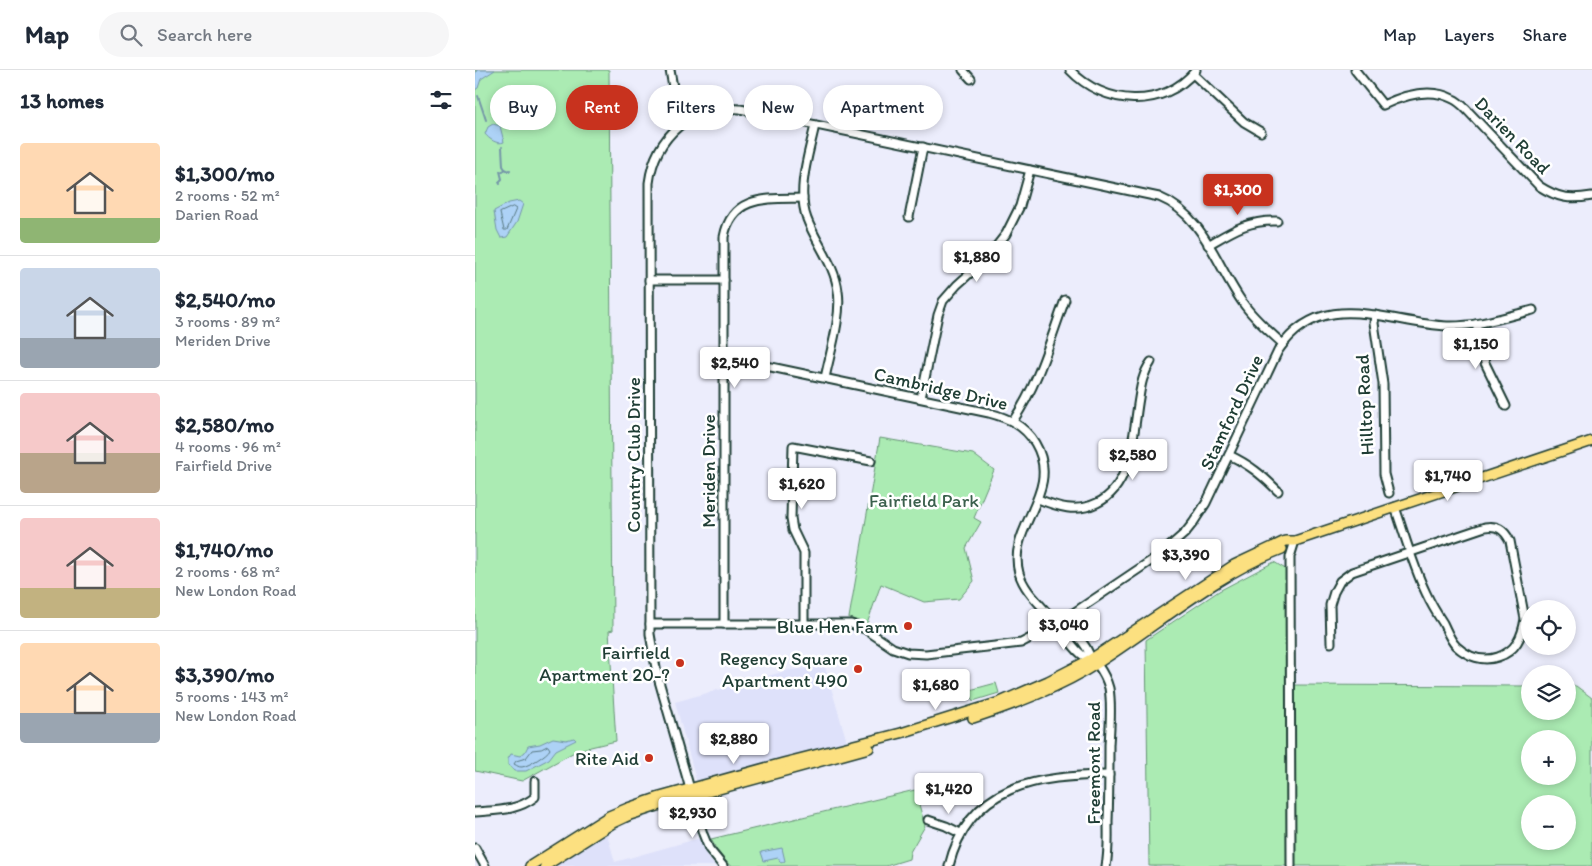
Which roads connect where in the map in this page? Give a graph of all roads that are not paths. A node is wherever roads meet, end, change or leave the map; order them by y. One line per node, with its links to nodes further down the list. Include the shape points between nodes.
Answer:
1 (670, 70): 7 (street)
2 (963, 70): 6 (street)
3 (1070, 70): 5 (street, via 1094,90 1128,99 1166,92)
4 (1355, 70): 14 (street, Darien Road, via 1383,105 1414,94 1453,98 1539,186 1568,199)
5 (1194, 72): 11 (street, via 1245,122)
6 (971, 79)
7 (672, 85)
8 (734, 108): 9 (street, Country Club Drive)
9 (815, 125): 12 (street, Country Club Drive); 15 (street)
10 (674, 130): 19 (street, Country Club Drive, via 665,139 652,167)
11 (1261, 132)
12 (923, 147): 13 (street, Country Club Drive); 16 (street)
13 (1030, 170): 18 (street, Country Club Drive, via 1165,200 1190,217); 29 (street, via 1020,206 1006,234 988,257 943,301)
14 (1592, 196)
15 (803, 198): 20 (street, Meriden Drive, via 756,200 735,212 724,237); 28 (street, via 806,218 831,267 839,294)
16 (909, 217)
17 (1277, 221): 18 (street, via 1245,225)
18 (1208, 245): 25 (street, Country Club Drive, via 1247,309)
19 (649, 280): 20 (street); 42 (street, Country Club Drive)
20 (724, 280): 27 (street, Meriden Drive)
21 (1065, 300): 31 (street, via 1037,380)
22 (1533, 310): 24 (street, Stamford Drive)
23 (1375, 315): 24 (street, Stamford Drive, via 1446,326); 25 (street, Stamford Drive, via 1328,314 1304,325); 36 (street, Hilltop Road, via 1383,384 1384,474)
24 (1476, 324): 30 (street, via 1485,363)
25 (1283, 344): 33 (street, Stamford Drive)
26 (1151, 362): 37 (street, via 1142,380 1126,468 1117,487 1101,501 1081,508 1059,508)
27 (724, 363): 28 (street, Cambridge Drive, via 761,365); 43 (street, Meriden Drive)
28 (825, 378): 29 (street, Cambridge Drive)
29 (921, 398): 31 (street, Cambridge Drive)
30 (1506, 406)
31 (1013, 421): 37 (street, Cambridge Drive, via 1031,437 1041,458 1043,482)
32 (1592, 441): 38 (main road)
33 (1229, 455): 35 (street, via 1249,465); 44 (street, Stamford Drive, via 1201,513 1176,542)
34 (871, 461): 41 (street, via 793,446 791,518 804,553)
35 (1278, 491)
36 (1389, 493)
37 (1038, 499): 44 (street, Cambridge Drive, via 1018,551 1019,571 1027,590)
38 (1395, 507): 39 (main road); 40 (street)
39 (1295, 541): 46 (main road, via 1285,541 1234,565); 60 (street, via 1290,557)
40 (1411, 551): 40 (street, via 1427,595 1454,644 1464,653 1484,660 1513,649 1523,633 1525,620 1506,533 1500,528 1485,526); 45 (street, via 1352,572 1340,581 1330,605)
41 (804, 623): 43 (street, Stamford Drive); 44 (street, Stamford Drive, via 851,624 865,629 893,648 927,654 1021,643)
42 (650, 624): 43 (street, Stamford Drive); 49 (street, Country Club Drive, via 657,674)
43 (724, 624)
44 (1057, 624): 46 (street, Cambridge Drive, via 1081,654)
45 (1331, 643)
46 (1094, 662): 47 (street, Freemont Road, via 1106,680 1109,692); 49 (main road, via 958,716 791,761)
47 (1109, 775): 52 (street, via 1053,778 1008,790 981,808); 59 (street, Freemont Road)
48 (535, 781): 50 (street, via 535,797 526,804)
49 (691, 793): 55 (main road, via 660,797 609,816); 56 (main road, via 613,822); 57 (street, via 707,845)
50 (475, 812)
51 (928, 820): 52 (street)
52 (960, 833): 58 (street)
53 (475, 848): 54 (street)
54 (485, 866)
55 (530, 866)
56 (545, 866)
57 (723, 866)
58 (949, 866)
59 (1106, 866)
60 (1291, 866)

